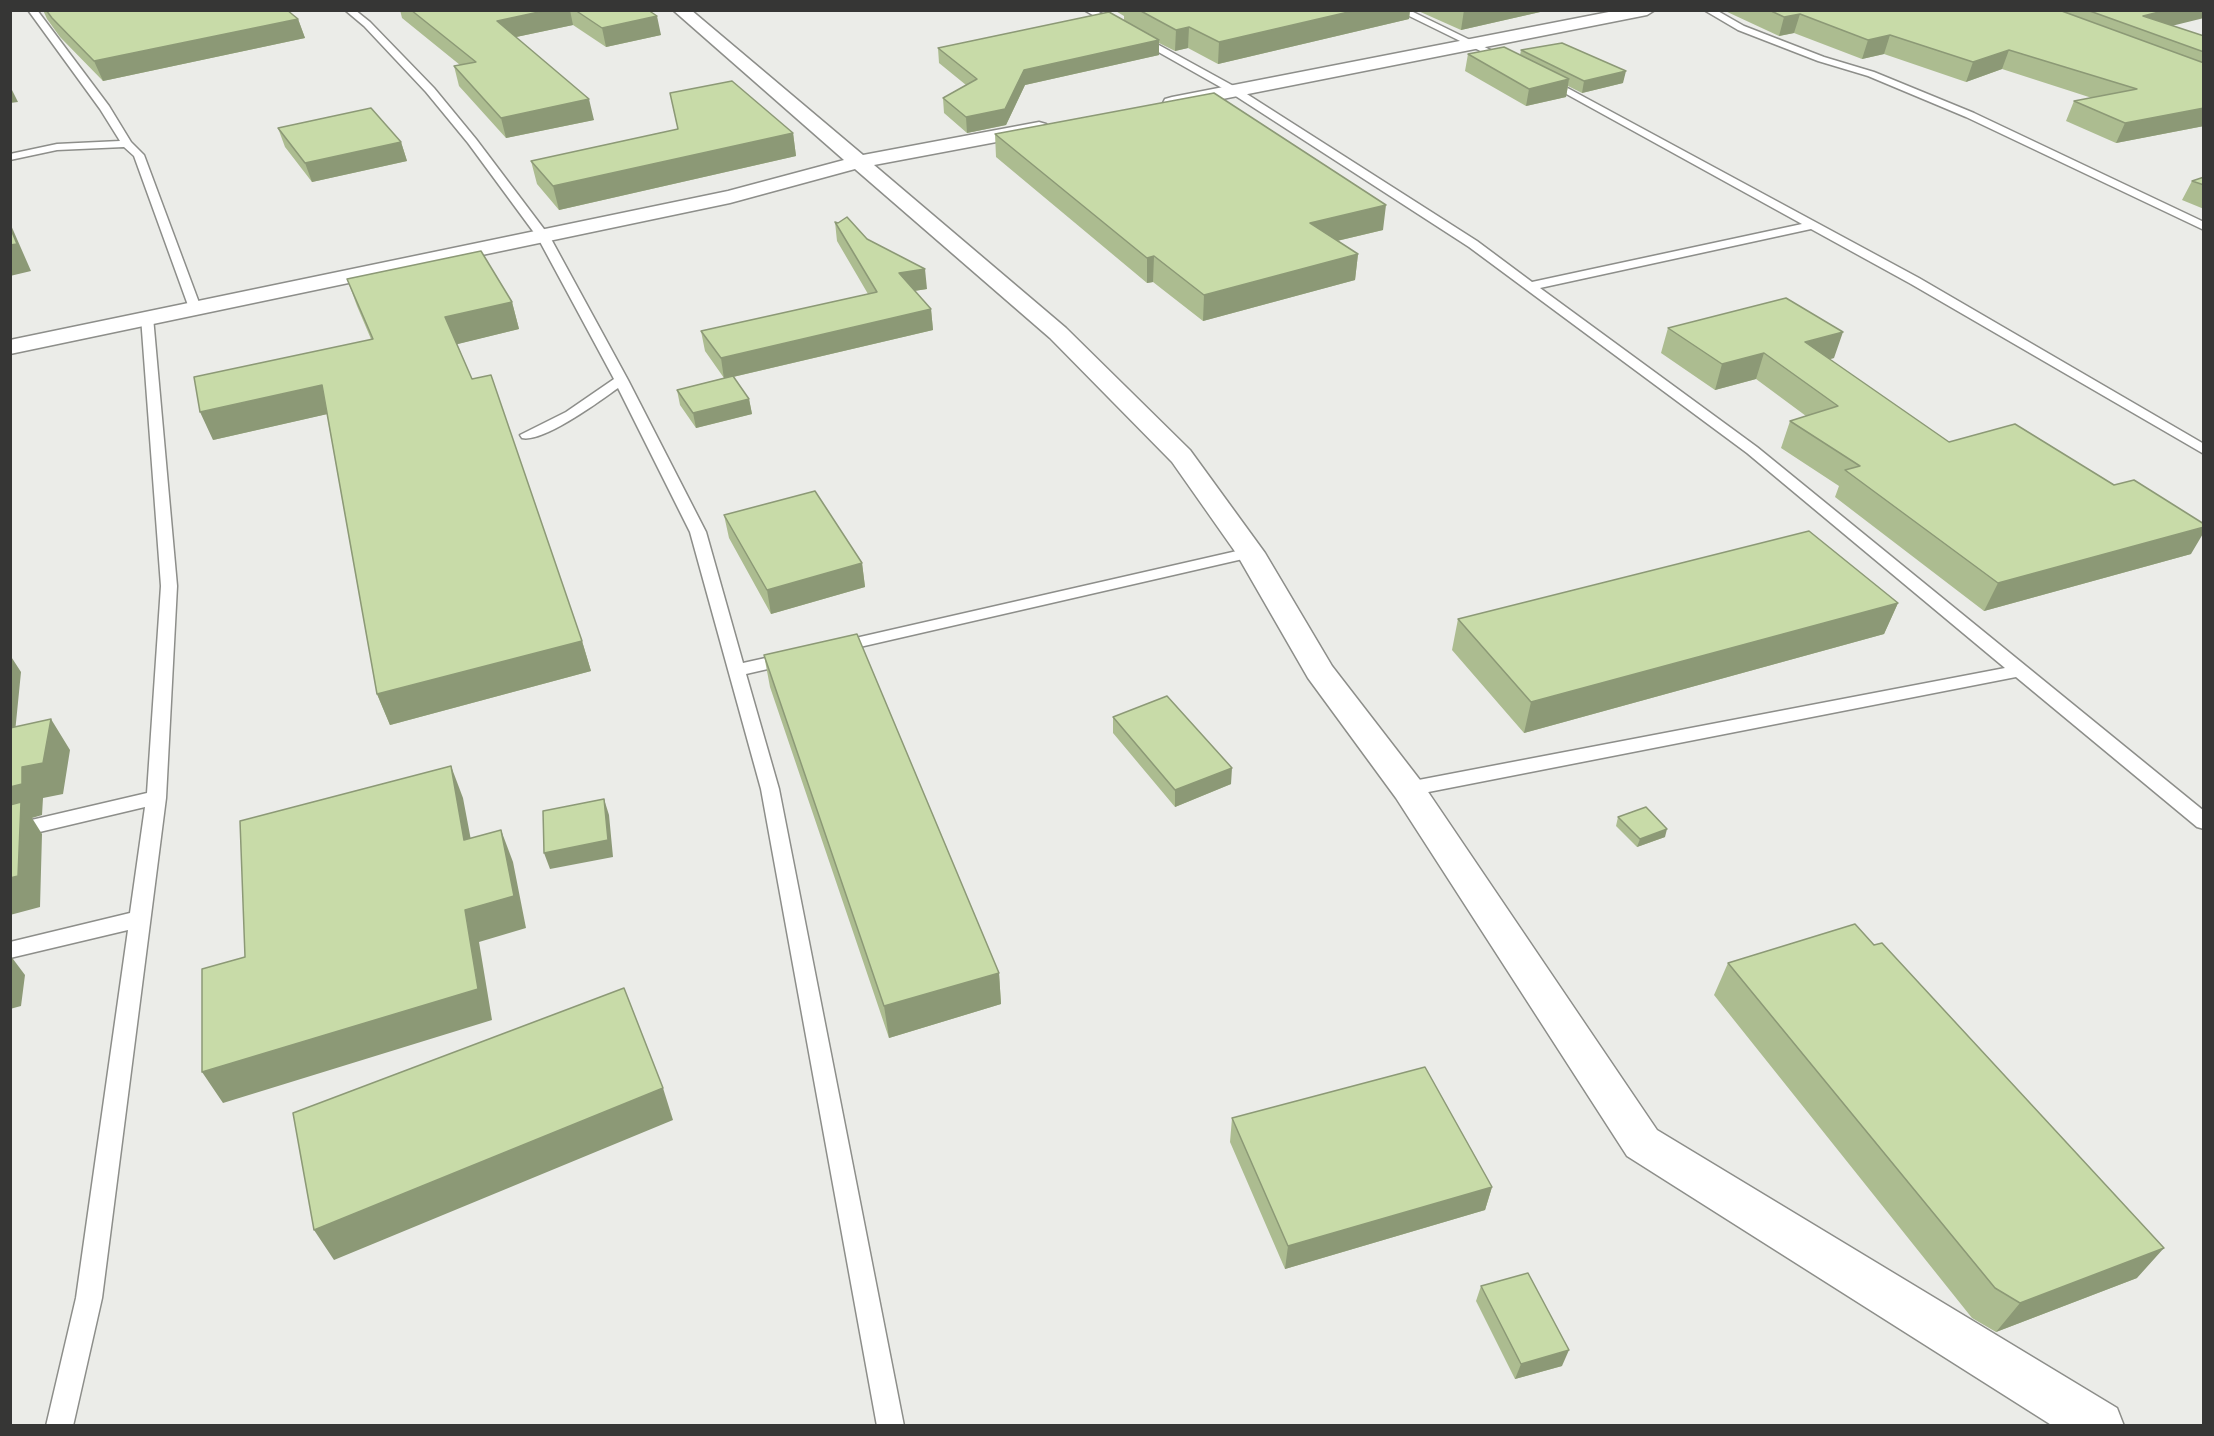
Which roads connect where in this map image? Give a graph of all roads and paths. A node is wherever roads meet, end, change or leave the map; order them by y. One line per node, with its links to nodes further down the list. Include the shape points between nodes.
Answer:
1 (32, 10): 12 (lane)
2 (350, 10): 17 (lane, via 430,90)
3 (681, 10): 14 (street)
4 (1088, 10): 9 (lane)
5 (1401, 10): 8 (lane)
6 (1647, 10): 8 (street)
7 (1708, 10): 16 (lane, via 1768,39 1871,74 1970,115)
8 (1476, 44): 9 (street); 15 (lane)
9 (1235, 91): 10 (street); 18 (lane, via 1473,244)
10 (1153, 107)
11 (1059, 125): 14 (street)
12 (127, 144): 13 (lane, via 57,147); 19 (lane, via 139,155)
13 (10, 157)
14 (859, 162): 17 (street, via 730,197); 25 (street, via 1058,333 1181,456)
15 (1813, 225): 18 (lane); 24 (lane)
16 (2204, 227)
17 (544, 237): 19 (street); 22 (lane)
18 (1530, 286): 27 (lane, via 1752,450)
19 (195, 308): 20 (street)
20 (147, 317): 21 (street); 29 (lane, via 170,586)
21 (10, 347)
22 (621, 380): 23 (lane, via 571,415); 26 (lane, via 698,532)
23 (527, 435)
24 (2204, 450)
25 (1250, 553): 26 (lane); 28 (street, via 1319,671)
26 (737, 670): 35 (lane, via 770,789)
27 (2017, 671): 28 (lane); 30 (lane)
28 (1408, 789): 36 (street, via 1642,1143)
29 (156, 798): 31 (lane); 32 (lane)
30 (2204, 822)
31 (10, 832)
32 (139, 919): 33 (lane); 34 (lane, via 89,1298)
33 (10, 950)
34 (59, 1425)
35 (891, 1425)
36 (2099, 1425)

